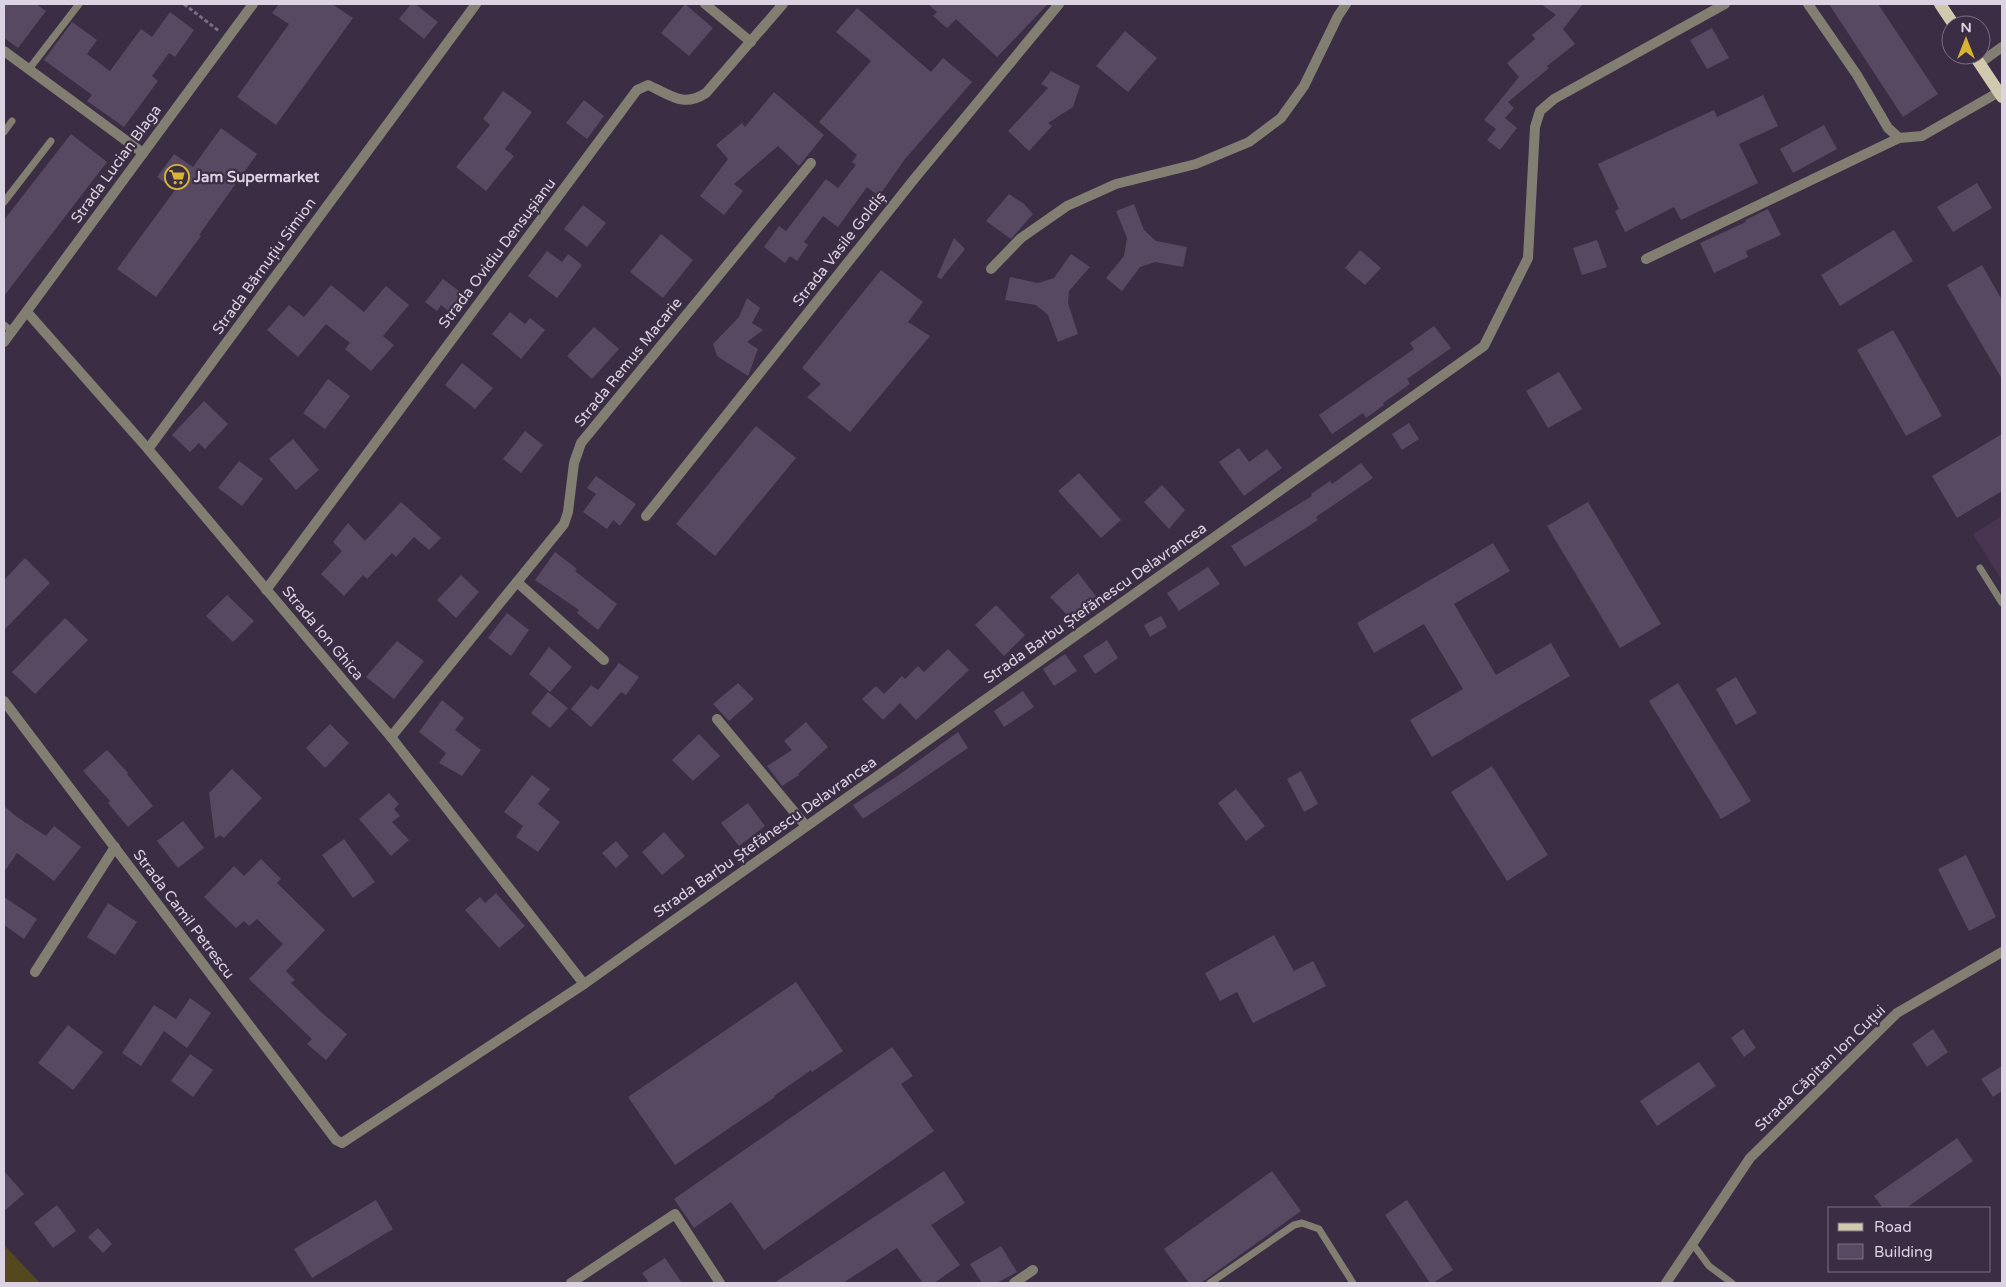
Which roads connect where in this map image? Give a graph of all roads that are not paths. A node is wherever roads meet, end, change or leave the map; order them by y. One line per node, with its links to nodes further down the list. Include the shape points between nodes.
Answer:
1 (79, 4): 15 (lane)
2 (252, 4): 21 (street, Strada Lucian Blaga)
3 (476, 4): 29 (street, Strada Bărnuțiu Simion)
4 (705, 4): 12 (street)
5 (783, 4): 12 (street, Strada Ovidiu Densușianu)
6 (1059, 4): 30 (street, Strada Vasile Goldiș, via 914,178)
7 (1346, 4): 25 (street, via 1304,86 1281,118 1250,142 1196,164 1116,184 1066,206 1021,238)
8 (1725, 4): 39 (street, Strada Barbu Ștefănescu Delavrancea, via 1554,99 1540,111 1535,126 1528,258 1484,346)
9 (1808, 4): 19 (street, via 1888,128)
10 (1940, 4): 11 (main road)
11 (1947, 15)
12 (751, 42): 33 (street, Strada Ovidiu Densușianu, via 706,93 696,99 686,102 648,85 637,90)
13 (4, 51): 15 (street)
14 (1981, 65): 16 (main road)
15 (29, 68): 21 (street)
16 (2001, 94): 19 (street, via 1922,136)
17 (12, 121): 18 (lane)
18 (4, 132)
19 (1899, 138): 24 (street)
20 (51, 141): 23 (lane)
21 (143, 153): 26 (street, Strada Lucian Blaga)
22 (811, 163): 32 (street, Strada Remus Macarie, via 581,443 574,463 564,524)
23 (4, 202)
24 (1646, 259)
25 (991, 269)
26 (26, 312): 27 (street, Strada Lucian Blaga); 29 (street, Strada Ion Ghica)
27 (8, 328): 28 (street, Strada Lucian Blaga)
28 (4, 342)
29 (148, 449): 33 (street, Strada Ion Ghica)
30 (646, 516)
31 (1980, 568): 34 (lane)
32 (518, 582): 35 (street); 38 (street, Strada Remus Macarie)
33 (266, 590): 38 (street, Strada Ion Ghica)
34 (2002, 603)
35 (604, 660)
36 (4, 701): 40 (street, Strada Camil Petrescu)
37 (717, 719): 39 (street)
38 (391, 737): 43 (street, Strada Ion Ghica)
39 (806, 826): 43 (street, Strada Barbu Ștefănescu Delavrancea)
40 (115, 847): 42 (street); 44 (street, Strada Camil Petrescu, via 336,1140)
41 (2002, 952): 45 (street, Strada Căpitan Ion Cuțui, via 1897,1014 1750,1158)
42 (35, 972)
43 (584, 984): 44 (street, Strada Barbu Ștefănescu Delavrancea)
44 (342, 1143)
45 (1692, 1244): 52 (street, Strada Căpitan Ion Cuțui); 53 (lane, via 1709,1266)
46 (1033, 1270): 49 (street)
47 (571, 1283): 48 (street, via 675,1214)
48 (720, 1283)
49 (1014, 1283)
50 (1210, 1283): 51 (lane, via 1294,1225 1302,1223 1319,1229)
51 (1353, 1283)
52 (1666, 1283)
53 (1732, 1283)

